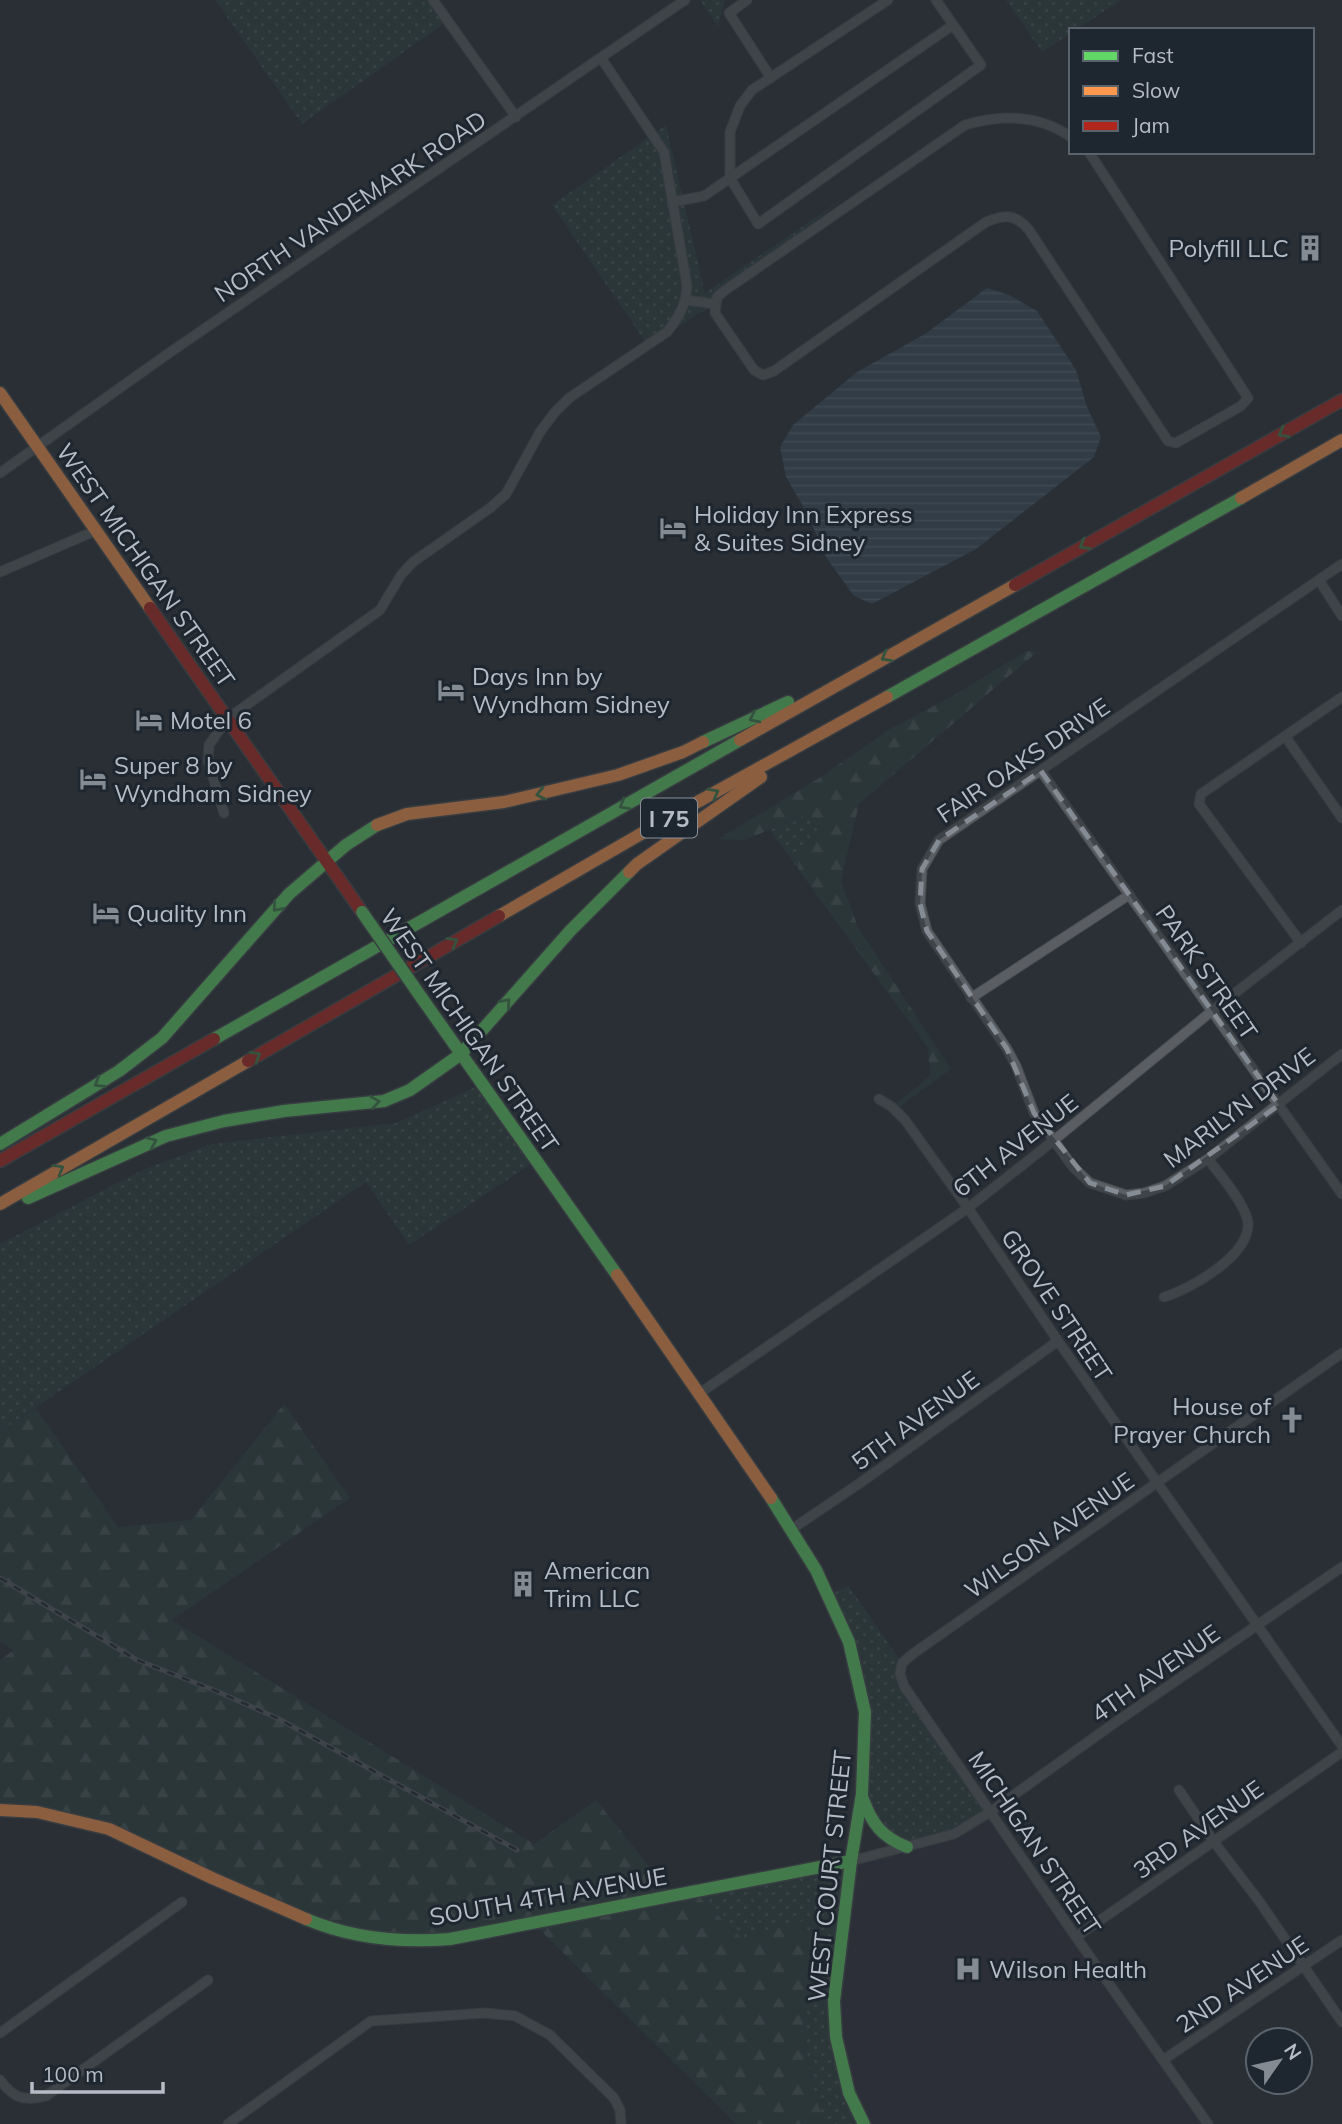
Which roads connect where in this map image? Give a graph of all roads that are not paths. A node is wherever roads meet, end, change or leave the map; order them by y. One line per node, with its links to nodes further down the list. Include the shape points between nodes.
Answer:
1 (433, 0): 9 (street)
2 (685, 0): 7 (street, NORTH VANDEMARK ROAD)
3 (747, 0): 8 (street, via 729,13)
4 (888, 0): 8 (street)
5 (936, 0): 6 (street)
6 (953, 25): 12 (street); 12 (street, via 981,65 758,224)
7 (601, 58): 9 (street, NORTH VANDEMARK ROAD); 13 (street, via 664,152)
8 (771, 78): 12 (street, via 752,90 740,106 730,132)
9 (516, 117): 19 (street, NORTH VANDEMARK ROAD)
10 (1069, 136): 15 (street, via 1016,117 965,125 724,291)
11 (1090, 154): 15 (street, via 1248,398 1176,443 1168,441 1029,230 1012,216 986,222 763,375 738,347 715,313)
12 (730, 178): 13 (street, via 704,196)
13 (672, 202): 14 (street)
14 (687, 300): 15 (street); 28 (street, via 667,332 555,412 506,494 413,562 380,610)
15 (714, 304)
16 (0, 393): 19 (main road, WEST MICHIGAN STREET)
17 (1342, 400): 26 (main road, I 75, one-way to 26)
18 (1342, 440): 29 (main road, I 75)
19 (38, 447): 20 (street, NORTH VANDEMARK ROAD); 21 (main road, WEST MICHIGAN STREET)
20 (0, 473)
21 (97, 530): 23 (street); 28 (main road, WEST MICHIGAN STREET)
22 (1342, 564): 24 (street, FAIR OAKS DRIVE)
23 (0, 572)
24 (1319, 580): 25 (street); 31 (street, FAIR OAKS DRIVE)
25 (1342, 616)
26 (862, 671): 34 (main road, one-way to 34, via 683,752 618,775 505,802 407,814 376,825); 47 (main road, I 75, one-way to 47)
27 (1342, 697): 30 (street)
28 (227, 719): 32 (street, via 209,745 208,761); 34 (main road, WEST MICHIGAN STREET)
29 (839, 723): 40 (main road, one-way to 29, via 637,863); 49 (main road, I 75, one-way to 29)
30 (1285, 736): 33 (street); 37 (street, via 1201,794 1199,804)
31 (1041, 771): 35 (street, PARK STREET); 38 (street, FAIR OAKS DRIVE, via 939,840 922,869 920,904 927,931)
32 (224, 813)
33 (1342, 818)
34 (327, 861): 40 (main road, WEST MICHIGAN STREET, bridge); 45 (main road, one-way to 45, via 289,894 162,1038 120,1071)
35 (1129, 895): 38 (street); 39 (street, PARK STREET)
36 (1342, 911): 37 (street, 6TH AVENUE)
37 (1301, 943): 39 (street, 6TH AVENUE)
38 (971, 998): 44 (street, FAIR OAKS DRIVE, via 1007,1049 1034,1113)
39 (1212, 1011): 43 (street, PARK STREET); 44 (street, 6TH AVENUE)
40 (461, 1054): 51 (main road, one-way to 40, via 166,1136 284,1111 384,1101 410,1090); 55 (main road, WEST MICHIGAN STREET)
41 (1342, 1054): 43 (street, MARILYN DRIVE)
42 (879, 1099): 50 (street, GROVE STREET, via 905,1120)
43 (1279, 1105): 46 (street, MARILYN DRIVE); 48 (street, PARK STREET)
44 (1054, 1141): 46 (street, MARILYN DRIVE, via 1090,1183 1126,1195 1165,1186); 50 (street, 6TH AVENUE)
45 (0, 1144)
46 (1208, 1159): 52 (street, via 1242,1207 1248,1222 1246,1238 1228,1259 1182,1292)
47 (0, 1161)
48 (1342, 1194)
49 (0, 1203)
50 (968, 1208): 53 (street, GROVE STREET); 55 (street, 6TH AVENUE)
51 (0, 1210)
52 (1164, 1297)
53 (1058, 1341): 56 (street, GROVE STREET); 57 (street, 5TH AVENUE)
54 (1342, 1353): 56 (street, WILSON AVENUE)
55 (700, 1393): 57 (main road, WEST MICHIGAN STREET)
56 (1157, 1482): 59 (street, GROVE STREET); 60 (street, WILSON AVENUE, via 902,1662)
57 (792, 1529): 61 (main road, WEST MICHIGAN STREET, via 849,1642)
58 (1342, 1567): 59 (street, 4TH AVENUE)
59 (1258, 1625): 62 (street, GROVE STREET); 67 (street, 4TH AVENUE)
60 (905, 1686): 67 (street, MICHIGAN STREET)
61 (864, 1712): 65 (main road, WEST COURT STREET)
62 (1342, 1745)
63 (1342, 1752): 68 (street, 3RD AVENUE)
64 (1179, 1790): 68 (street)
65 (862, 1794): 69 (main road, via 879,1833); 70 (main road, WEST COURT STREET)
66 (0, 1810): 70 (main road, SOUTH 4TH AVENUE, via 37,1812 109,1829 318,1924 412,1942 450,1940)
67 (990, 1812): 69 (street, SOUTH 4TH AVENUE, via 954,1834); 72 (street, MICHIGAN STREET)
68 (1214, 1842): 72 (street, 3RD AVENUE); 74 (street)
69 (907, 1847): 70 (street, SOUTH 4TH AVENUE)
70 (851, 1861): 82 (main road, WEST COURT STREET, via 834,2001 836,2037 849,2093)
71 (182, 1902): 77 (street)
72 (1076, 1937): 78 (street, MICHIGAN STREET)
73 (1342, 1940): 74 (street, 2ND AVENUE)
74 (1304, 1966): 76 (street); 78 (street, 2ND AVENUE)
75 (208, 1980): 79 (street, via 46,2096 24,2100)
76 (1342, 2022)
77 (0, 2032)
78 (1163, 2060): 83 (street, MICHIGAN STREET)
79 (0, 2080)
80 (228, 2124): 81 (street, via 371,2021 485,2013 515,2016 550,2035 614,2098)
81 (621, 2124)
82 (864, 2124)
83 (1208, 2124)

